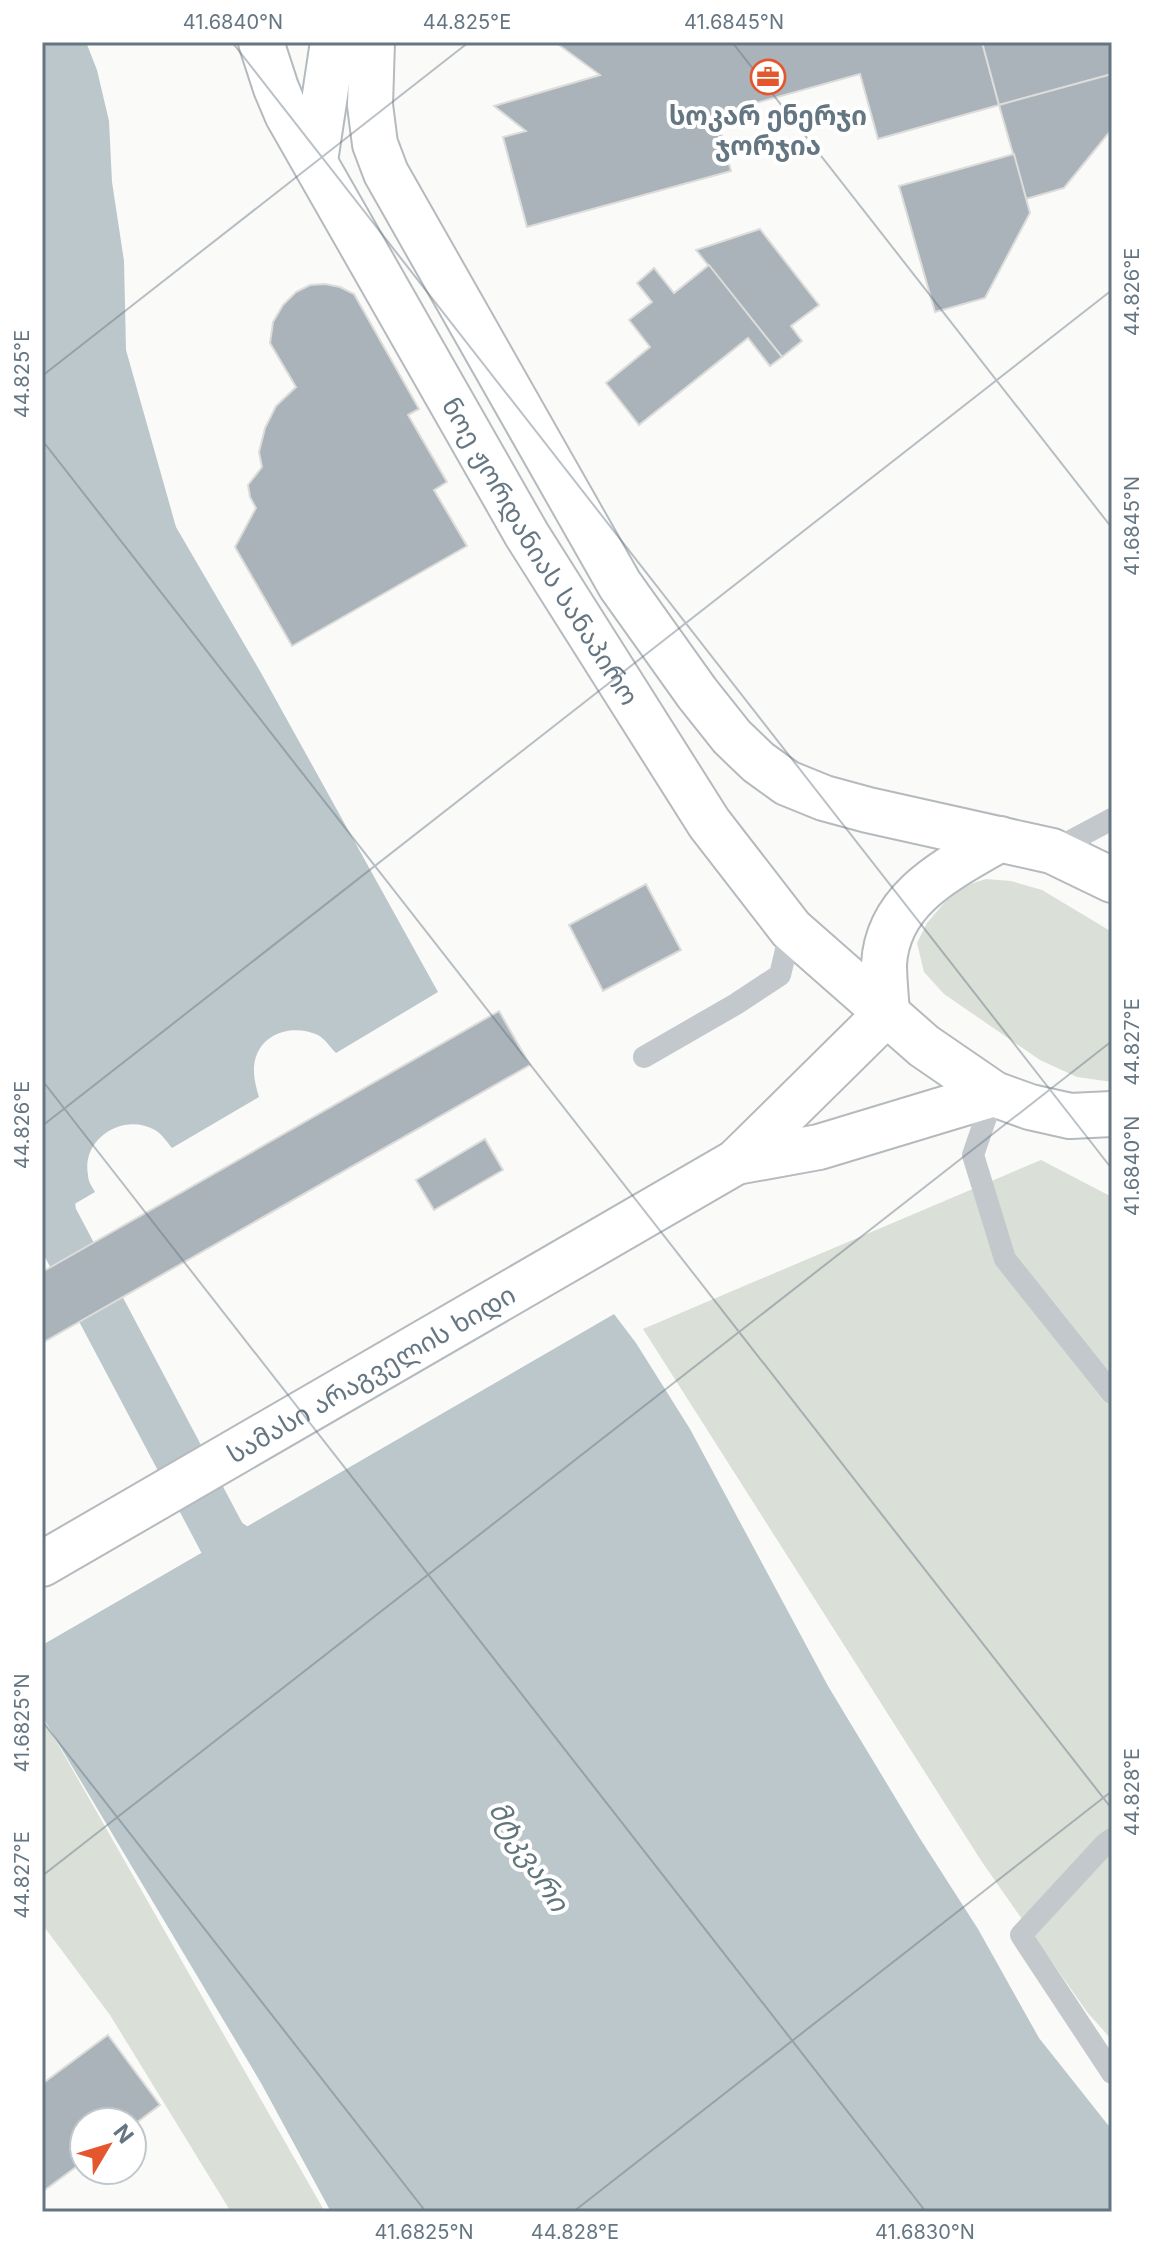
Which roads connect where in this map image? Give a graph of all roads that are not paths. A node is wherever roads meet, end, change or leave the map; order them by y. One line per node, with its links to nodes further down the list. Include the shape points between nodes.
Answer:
1 (261, 42): 4 (main road, ნოე ჟორდანიას სანაპირო, via 287,114)
2 (333, 42): 4 (main road)
3 (372, 42): 6 (main road, ნოე ჟორდანიას სანაპირო, via 370,105 375,144 386,173 620,585 697,693 732,737 787,783 868,810)
4 (315, 161): 9 (main road, ნოე ჟორდანიას სანაპირო, via 527,535 709,823)
5 (1112, 819): 7 (lane)
6 (1000, 839): 7 (main road, ნოე ჟორდანიას სანაპირო); 10 (main road, via 936,876 909,902 891,930 884,963)
7 (1052, 851): 8 (main road, ნოე ჟორდანიას სანაპირო)
8 (1112, 880)
9 (791, 929): 10 (main road, ნოე ჟორდანიას სანაპირო); 11 (lane, via 780,975)
10 (887, 1013): 12 (main road, ნოე ჟორდანიას სანაპირო); 15 (main road)
11 (644, 1057)
12 (994, 1094): 13 (main road, ნოე ჟორდანიას სანაპირო, via 1030,1107); 15 (main road); 16 (lane, via 973,1155 1005,1259)
13 (1091, 1115): 14 (main road, ნოე ჟორდანიას სანაპირო)
14 (1112, 1138)
15 (719, 1173): 17 (main road, სამასი არაგველის ხიდი)
16 (1112, 1393)
17 (42, 1564)
18 (1112, 1839): 19 (lane, via 1021,1935)
19 (1112, 2073)

